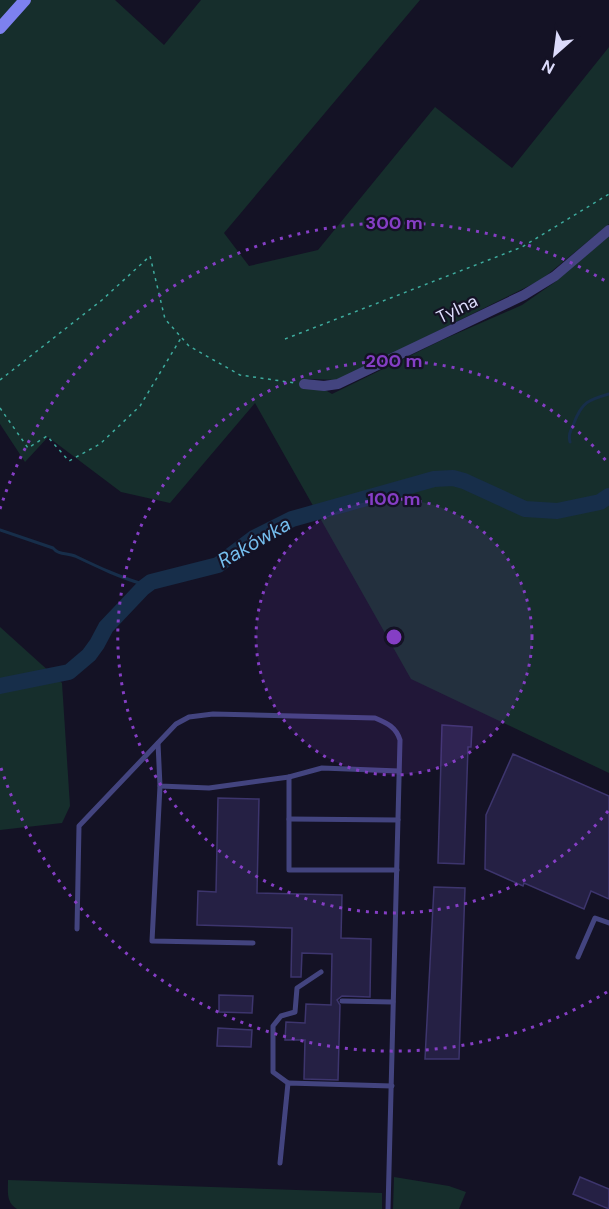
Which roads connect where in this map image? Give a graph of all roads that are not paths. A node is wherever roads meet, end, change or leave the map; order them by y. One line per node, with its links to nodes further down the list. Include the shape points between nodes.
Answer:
1 (24, 0): 2 (main road)
2 (0, 28)
3 (609, 230): 4 (street, Tylna, via 555,276 524,295 338,384)
4 (304, 384)
5 (158, 743): 6 (lane, via 189,717 213,714 375,718 397,732); 8 (lane); 13 (lane, via 79,826)
6 (399, 771): 7 (lane, via 322,768); 10 (lane)
7 (289, 777): 8 (lane, via 209,788); 9 (lane)
8 (160, 786): 14 (lane, via 152,941)
9 (289, 819): 10 (lane); 11 (lane, via 289,870)
10 (398, 820): 11 (lane)
11 (398, 870): 18 (lane)
12 (609, 923): 15 (lane, via 595,918)
13 (77, 929)
14 (253, 943)
15 (578, 957)
16 (321, 972): 19 (lane, via 297,988 295,1012 281,1016 273,1026 273,1072)
17 (342, 1001): 18 (lane)
18 (393, 1002): 20 (lane)
19 (288, 1083): 20 (lane); 21 (lane)
20 (392, 1086): 22 (lane)
21 (280, 1163)
22 (388, 1209)

